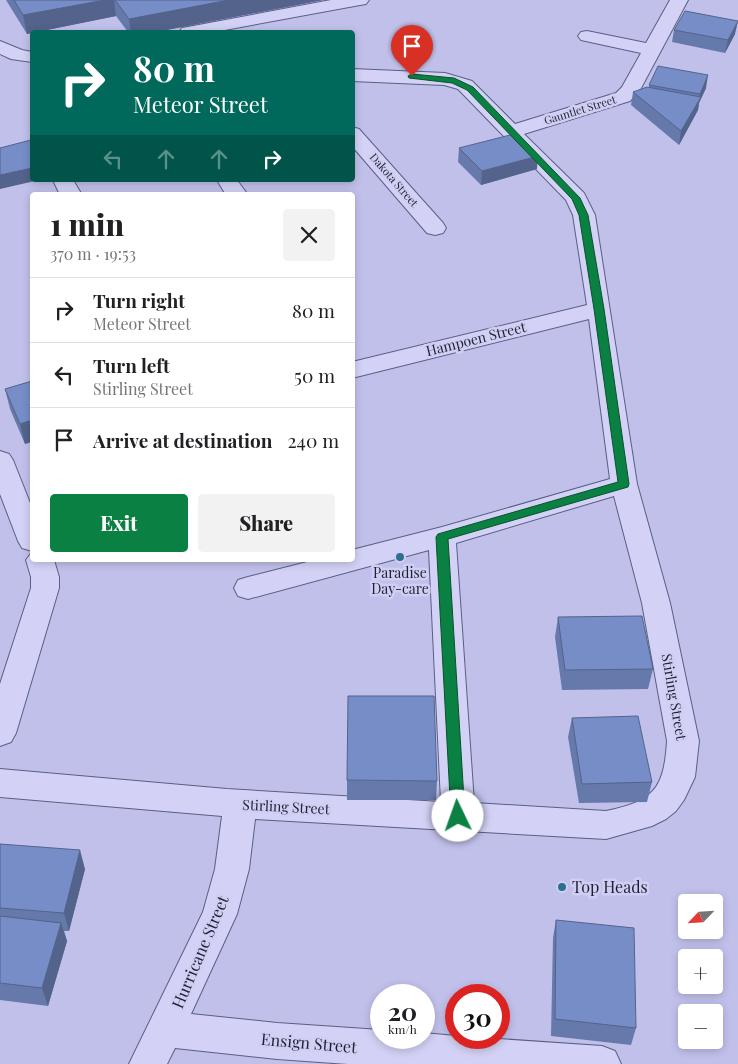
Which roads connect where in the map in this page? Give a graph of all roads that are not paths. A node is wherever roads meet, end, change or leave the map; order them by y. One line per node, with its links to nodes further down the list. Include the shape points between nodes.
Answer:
1 (360, 0): 3 (street)
2 (679, 0): 6 (street, Gauntlet Street)
3 (199, 30)
4 (587, 36): 6 (street)
5 (0, 48): 7 (street)
6 (652, 50): 11 (street, Gauntlet Street, via 623,97)
7 (30, 57)
8 (30, 62): 9 (street)
9 (0, 67)
10 (355, 75): 11 (street, Stirling Street, via 435,78 460,83)
11 (512, 131): 14 (street, Stirling Street, via 569,190 580,206)
12 (355, 136): 13 (street, Dakota Street)
13 (435, 228)
14 (599, 309): 15 (street, Hampoen Street); 17 (street, Stirling Street)
15 (355, 366)
16 (0, 460): 18 (street)
17 (624, 484): 19 (street); 27 (street, Stirling Street, via 656,602 683,740 683,761 672,791 650,813 631,821 606,825)
18 (30, 536)
19 (442, 537): 20 (street); 27 (street)
20 (355, 560)
21 (41, 562): 24 (street, via 45,588)
22 (347, 562): 23 (street)
23 (248, 588)
24 (0, 733)
25 (0, 783): 26 (street, Stirling Street)
26 (240, 805): 27 (street, Stirling Street); 28 (street, Hurricane Street, via 232,869 220,914)
27 (458, 816)
28 (166, 1029): 29 (street, Ensign Street); 30 (street, Hurricane Street)
29 (434, 1058): 31 (street, Ensign Street)
30 (148, 1064)
31 (602, 1064)

